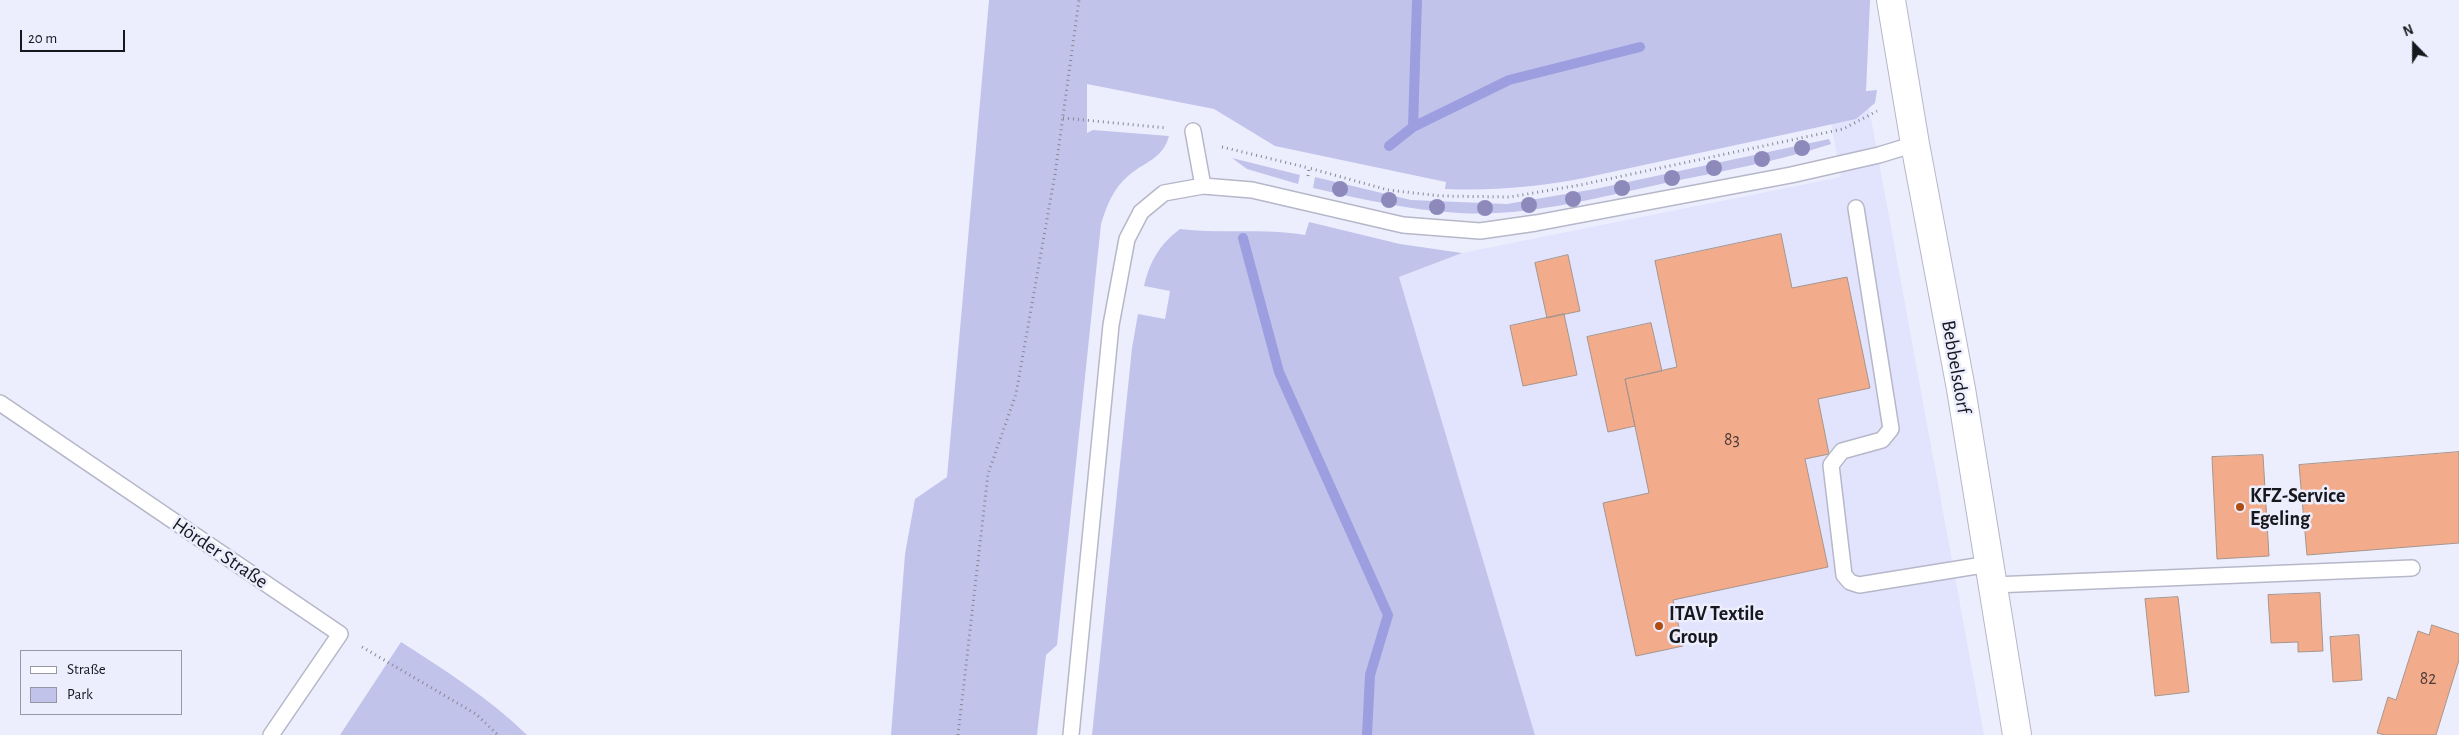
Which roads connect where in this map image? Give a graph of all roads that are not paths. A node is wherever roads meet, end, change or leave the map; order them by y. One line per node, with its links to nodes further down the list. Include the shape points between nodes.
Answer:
1 (1890, 0): 3 (street, Bebbelsdorf)
2 (1193, 131): 4 (lane)
3 (1914, 144): 4 (lane, via 1791,175 1480,231 1403,225 1252,190); 8 (street, Bebbelsdorf, via 1961,389)
4 (1203, 186): 10 (lane, via 1164,192 1141,212 1127,239 1111,325)
5 (1856, 208): 8 (lane, via 1891,429 1882,440 1842,451 1831,465 1844,575 1859,585)
6 (0, 403): 9 (lane, Hörder Straße, via 340,634)
7 (2412, 568): 8 (lane)
8 (1991, 574): 11 (street, Bebbelsdorf)
9 (272, 735)
10 (1071, 735)
11 (2017, 735)

